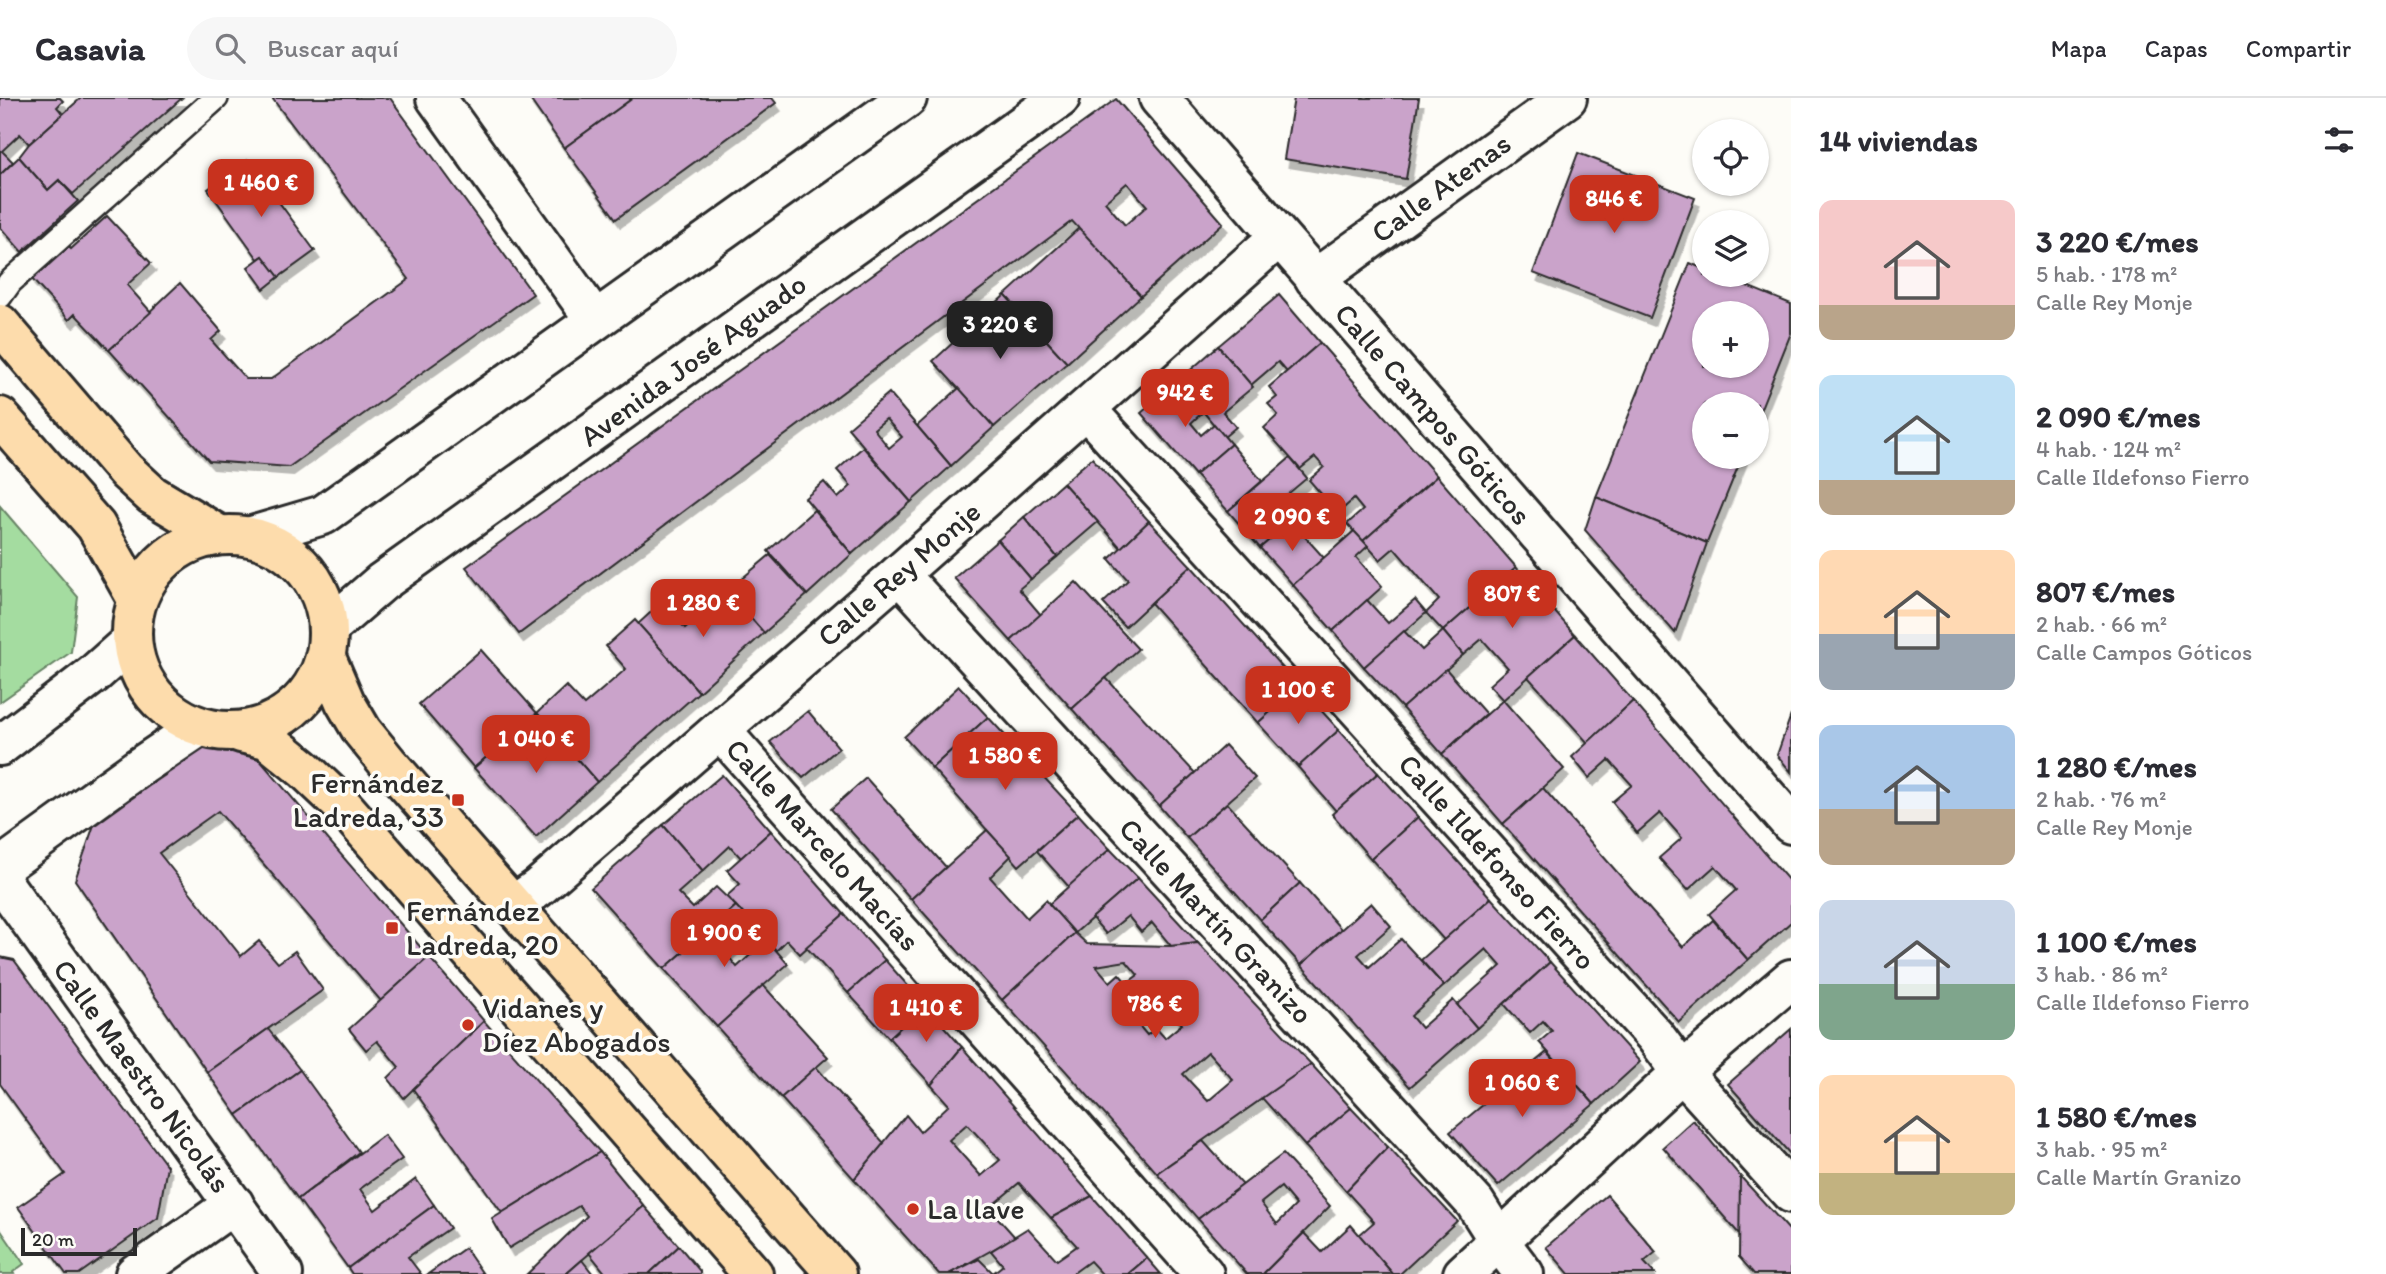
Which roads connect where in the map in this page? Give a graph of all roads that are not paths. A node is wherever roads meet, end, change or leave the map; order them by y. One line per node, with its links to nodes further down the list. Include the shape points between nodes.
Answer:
1 (215, 98): 9 (lane, via 10,282)
2 (436, 98): 10 (street)
3 (906, 98): 10 (street)
4 (1060, 98): 18 (street, Avenida José Aguado, via 382,582)
5 (1159, 98): 7 (street, Calle Campos Góticos)
6 (1567, 98): 8 (street, Calle Atenas)
7 (1279, 237): 8 (street, Calle Campos Góticos); 12 (street, Calle Rey Monje)
8 (1315, 279): 23 (street, Calle Campos Góticos)
9 (0, 296)
10 (595, 320): 14 (street, via 323,514)
11 (0, 324): 14 (highway, via 152,495)
12 (1086, 409): 15 (street, Calle Rey Monje); 28 (street, Calle Ildefonso Fierro)
13 (0, 417): 16 (highway, via 96,526)
14 (236, 536): 16 (highway, via 191,543 148,576); 18 (highway, via 281,548 294,558 313,583)
15 (900, 574): 20 (street, Calle Rey Monje); 31 (street, Calle Martín Granizo, via 1475,1203)
16 (137, 600): 17 (highway)
17 (130, 642): 19 (highway, via 156,696 170,711); 22 (street)
18 (329, 643): 21 (highway, via 314,685 294,708); 26 (highway, via 345,702 362,730)
19 (199, 727): 21 (highway); 24 (street)
20 (721, 731): 26 (street, Calle Rey Monje); 36 (street, Calle Marcelo Macías)
21 (241, 733): 34 (highway, via 267,740 343,806)
22 (0, 746)
23 (1791, 824)
24 (0, 868)
25 (0, 879): 30 (street, Calle Maestro Nicolás)
26 (514, 905): 35 (highway)
27 (1791, 978): 28 (street)
28 (1682, 1072): 29 (street, Calle Ildefonso Fierro); 31 (street)
29 (1791, 1193)
30 (234, 1204): 32 (street); 33 (street, Calle Maestro Nicolás)
31 (1499, 1241): 37 (street); 38 (street, Calle Martín Granizo)
32 (135, 1274)
33 (283, 1274)
34 (752, 1274)
35 (836, 1274)
36 (1204, 1274)
37 (1463, 1274)
38 (1524, 1274)

